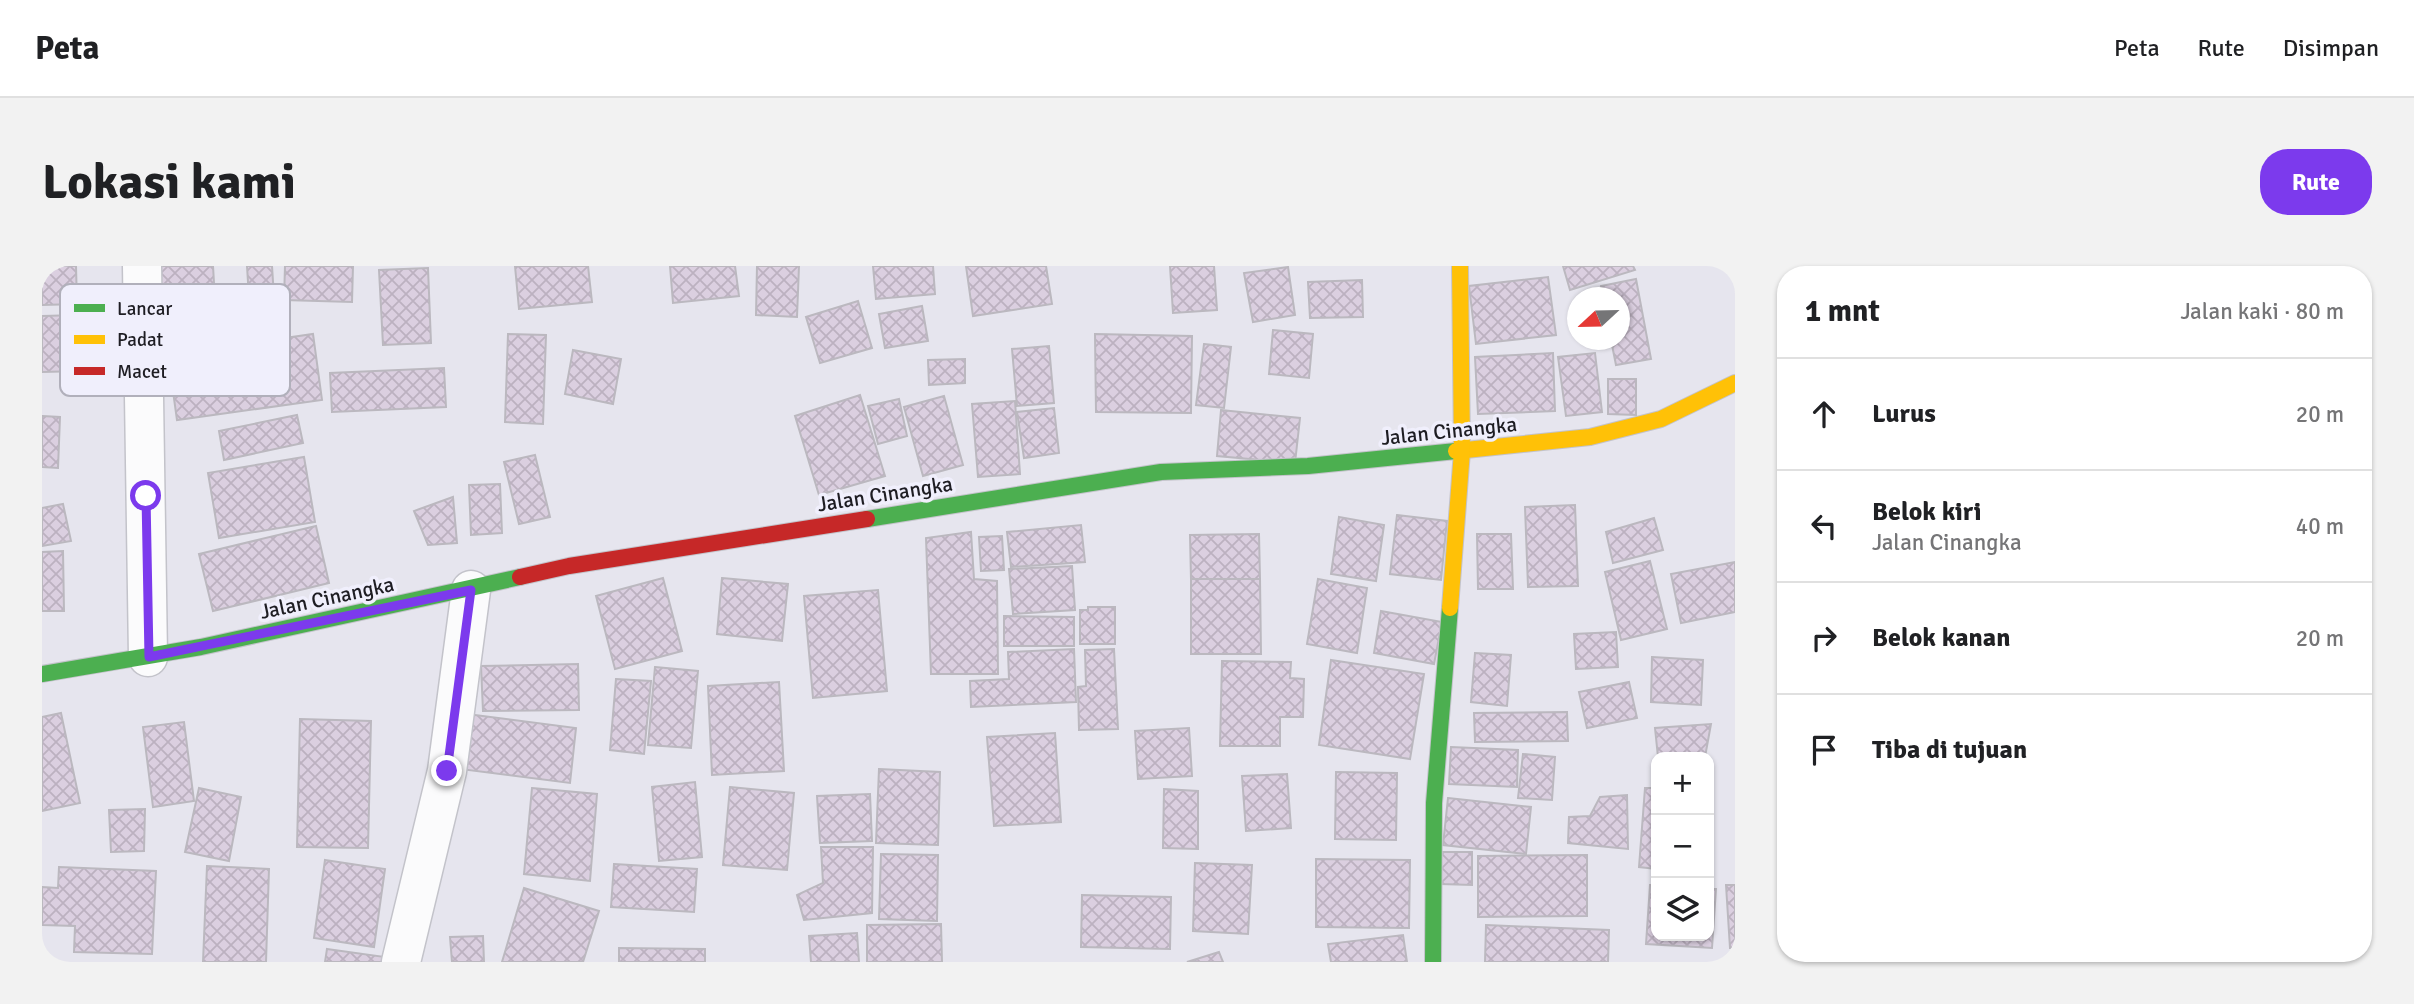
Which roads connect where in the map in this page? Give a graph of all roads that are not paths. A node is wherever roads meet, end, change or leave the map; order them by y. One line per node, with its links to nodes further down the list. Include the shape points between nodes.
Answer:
1 (142, 266): 3 (street)
2 (1460, 266): 6 (street)
3 (142, 284)
4 (1735, 383): 6 (street, Jalan Cinangka, via 1661,419 1590,437)
5 (144, 396): 8 (street)
6 (1462, 451): 7 (street, Jalan Cinangka, via 1308,466 1161,472 708,542 569,566); 11 (street, via 1434,803)
7 (471, 590): 8 (street, Jalan Cinangka); 10 (street, via 447,771)
8 (149, 657): 9 (street, Jalan Cinangka)
9 (42, 674)
10 (401, 962)
11 (1433, 962)

